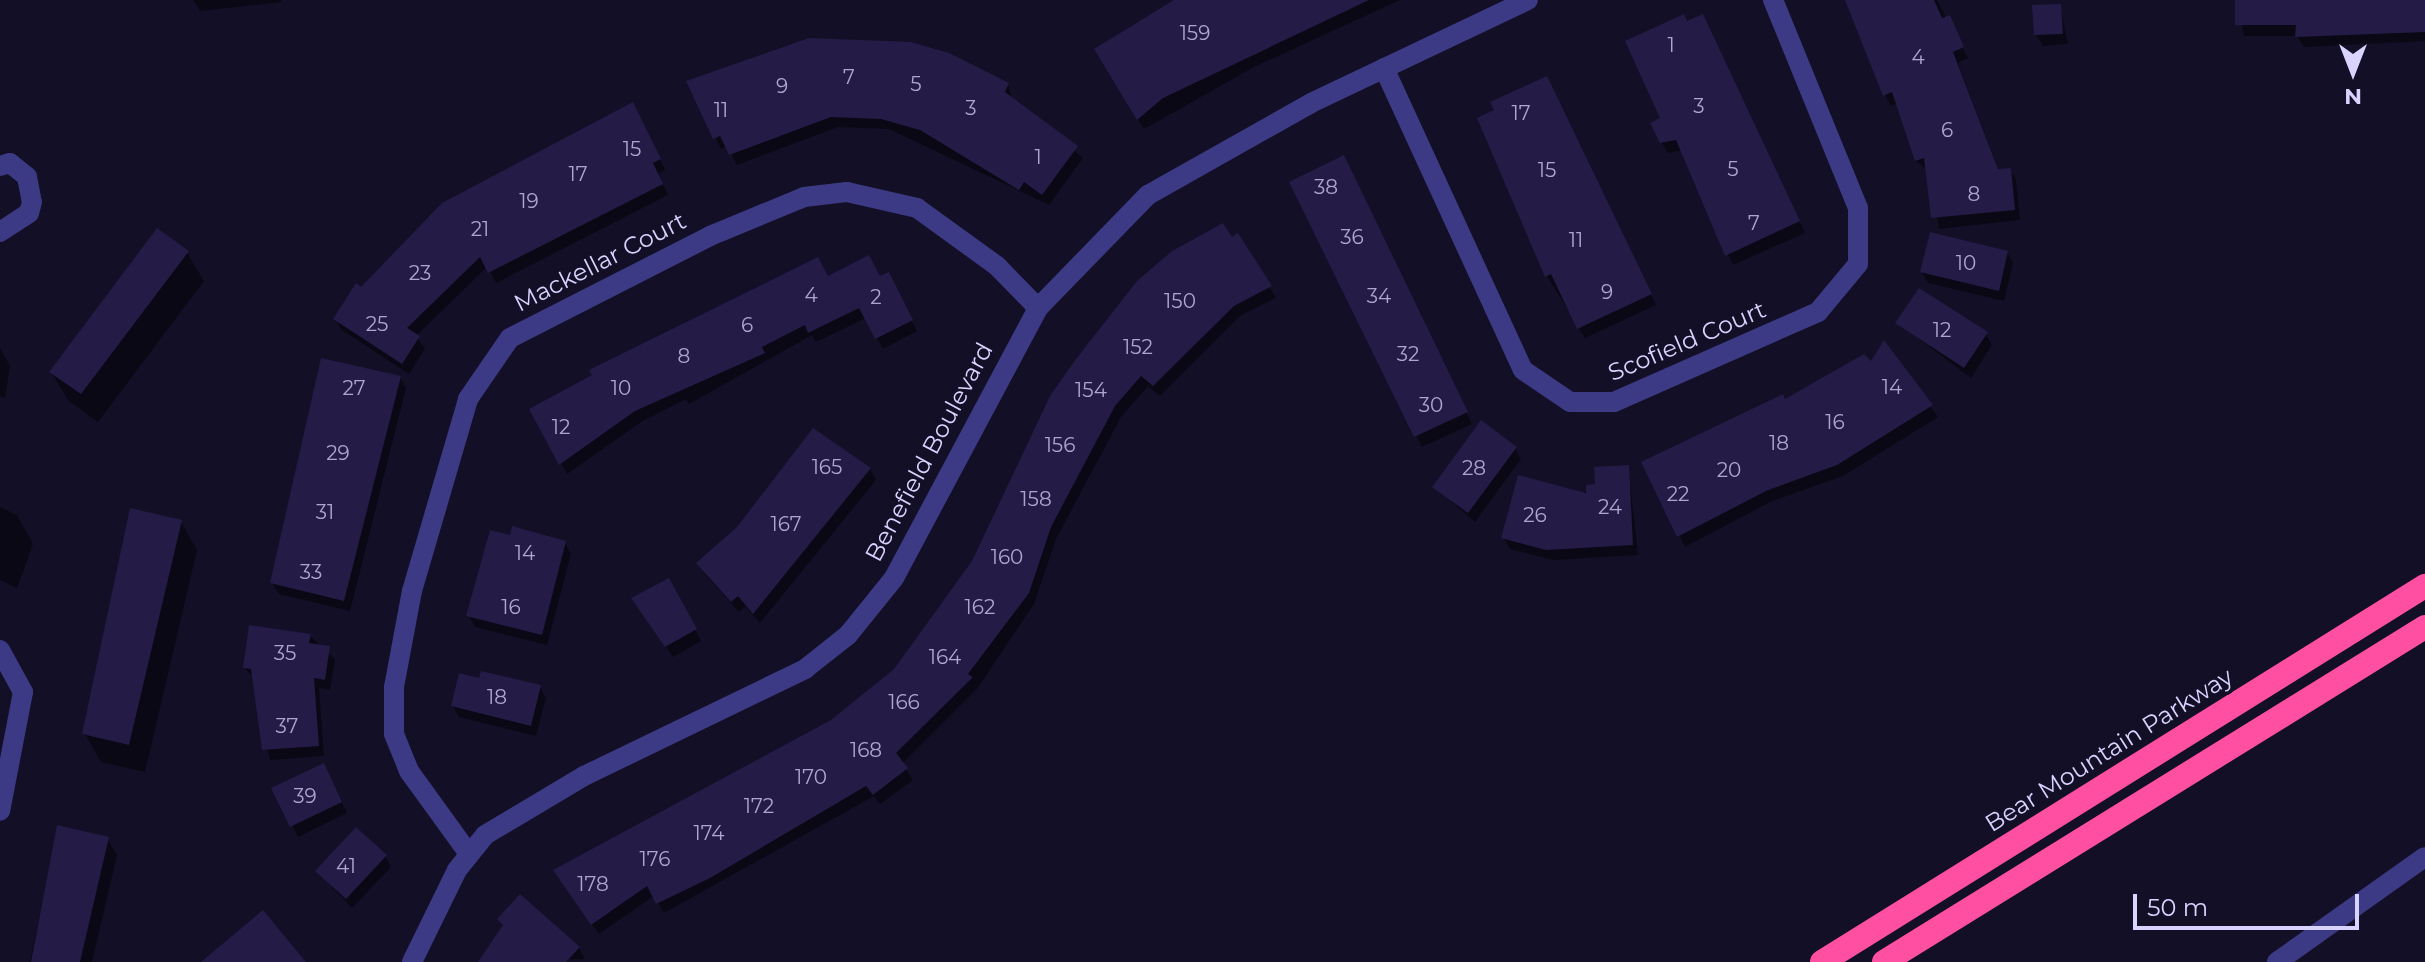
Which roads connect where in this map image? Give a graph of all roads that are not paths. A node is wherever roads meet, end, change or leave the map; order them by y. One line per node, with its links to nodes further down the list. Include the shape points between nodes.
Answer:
1 (1528, 0): 3 (street, Benefield Boulevard)
2 (1773, 0): 3 (street, Scofield Court, via 1858,208 1858,264 1818,312 1614,402 1570,402 1552,393 1512,354)
3 (1384, 68): 6 (street, Benefield Boulevard, via 1148,195)
4 (0, 166): 5 (street, via 10,163 27,177 32,202 29,213)
5 (0, 232)
6 (1038, 308): 11 (street, Benefield Boulevard, via 894,578 848,635 805,669 584,776 485,835); 11 (street, Mackellar Court, via 997,266 917,208 847,192 804,197 710,236 510,338 468,399 412,591 394,687 394,734 409,771)
7 (2425, 586): 14 (highway, Bear Mountain Parkway)
8 (2425, 627): 15 (highway)
9 (0, 650): 10 (street, via 23,692)
10 (0, 811)
11 (469, 854): 13 (street, Benefield Boulevard)
12 (2421, 866): 16 (street)
13 (412, 962)
14 (1822, 962)
15 (1884, 962)
16 (2277, 962)

